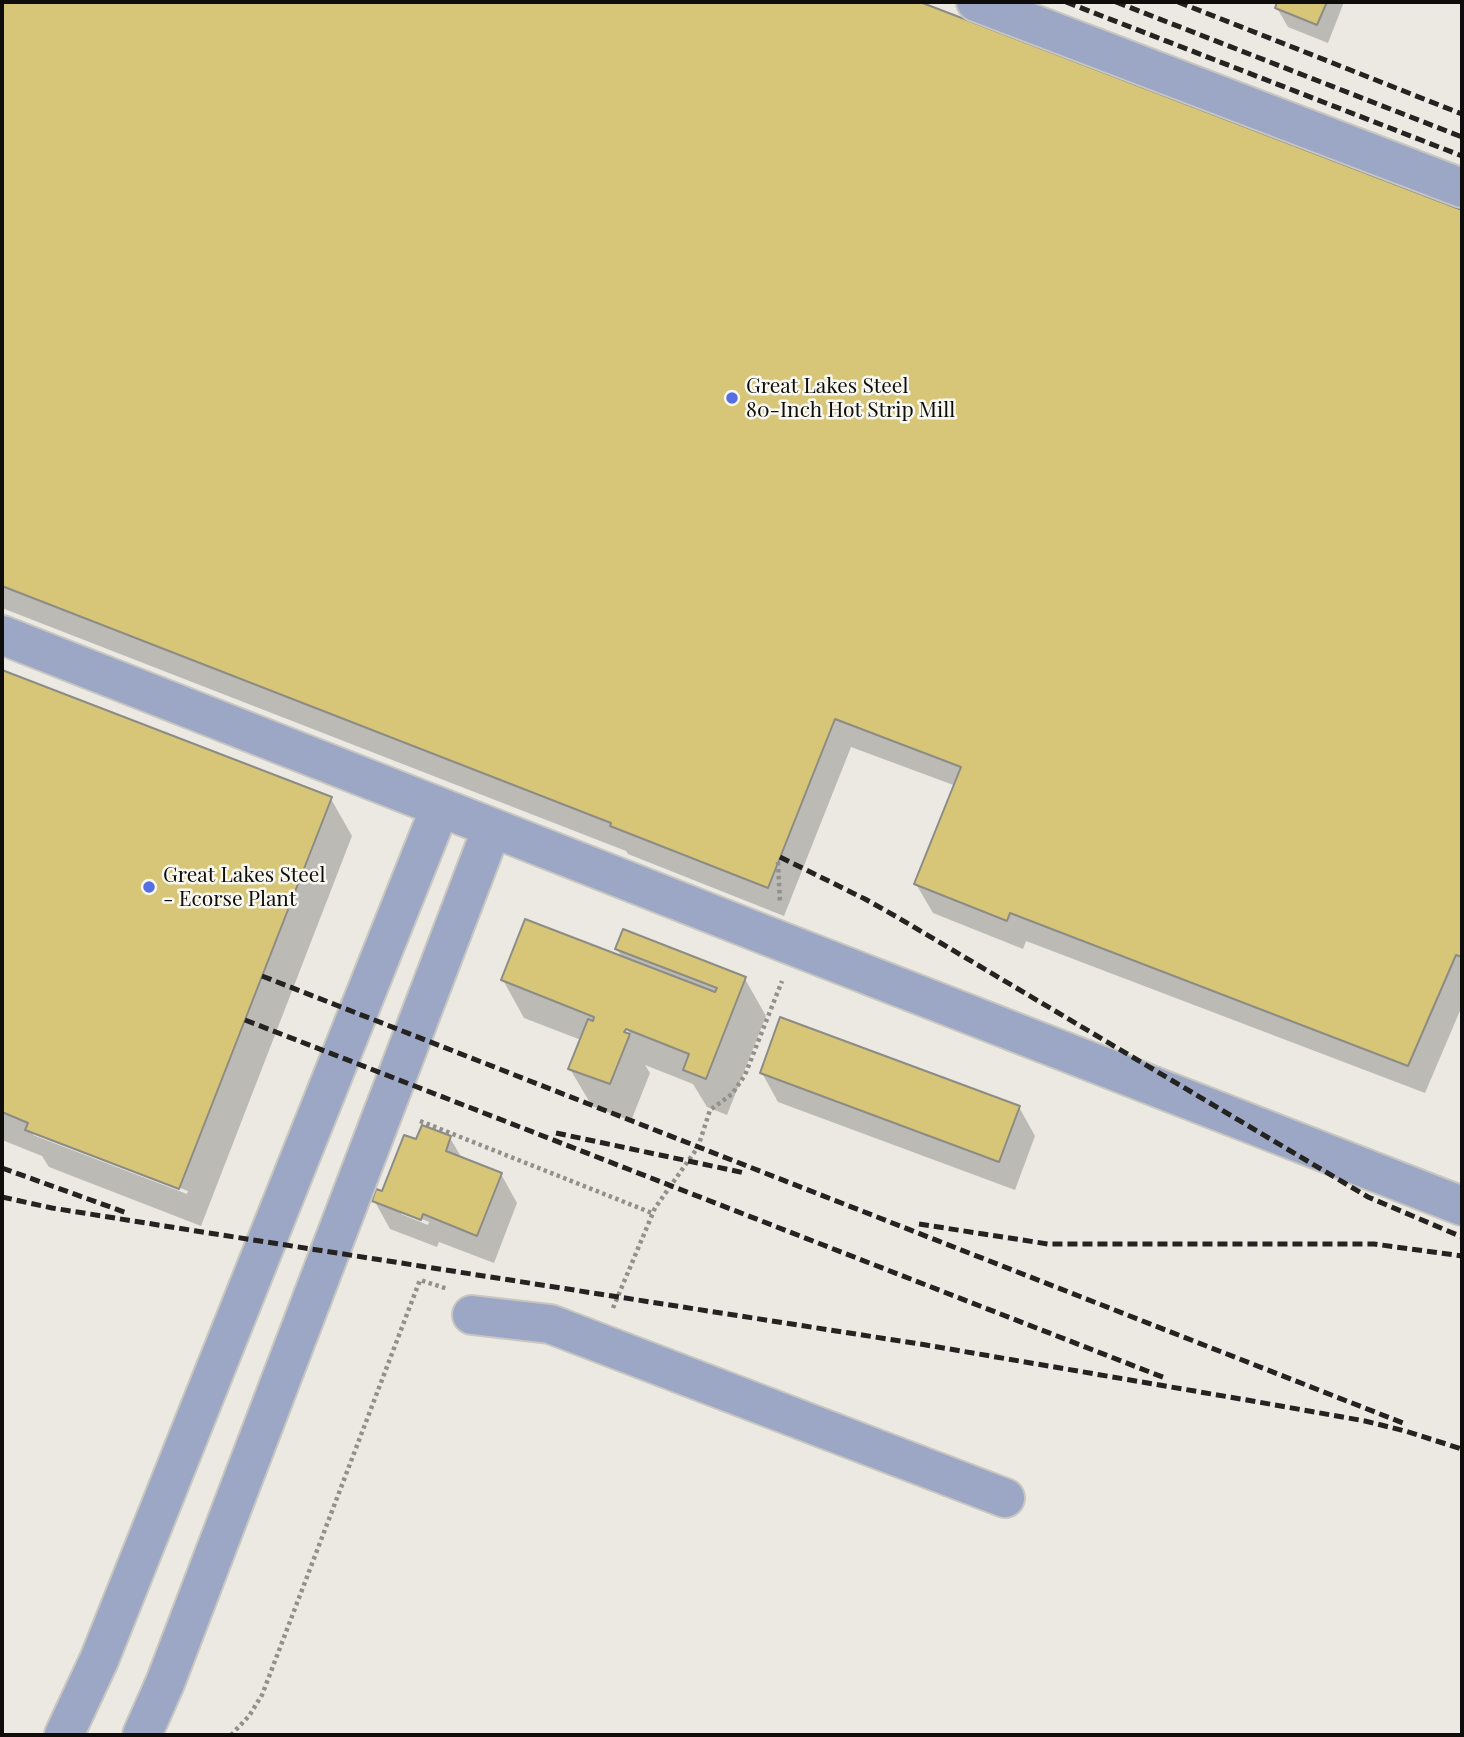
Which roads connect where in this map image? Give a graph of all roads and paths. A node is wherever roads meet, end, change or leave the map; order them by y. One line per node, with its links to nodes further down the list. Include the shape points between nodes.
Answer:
1 (976, 2): 2 (lane)
2 (1462, 188)
3 (2, 635): 4 (lane)
4 (440, 808): 5 (lane); 12 (lane, via 99,1660)
5 (492, 828): 7 (lane); 11 (lane)
6 (408, 1116): 8 (path)
7 (1462, 1206)
8 (652, 1213)
9 (472, 1315): 10 (lane, via 550,1324)
10 (1005, 1498)
11 (149, 1733)
12 (64, 1735)

